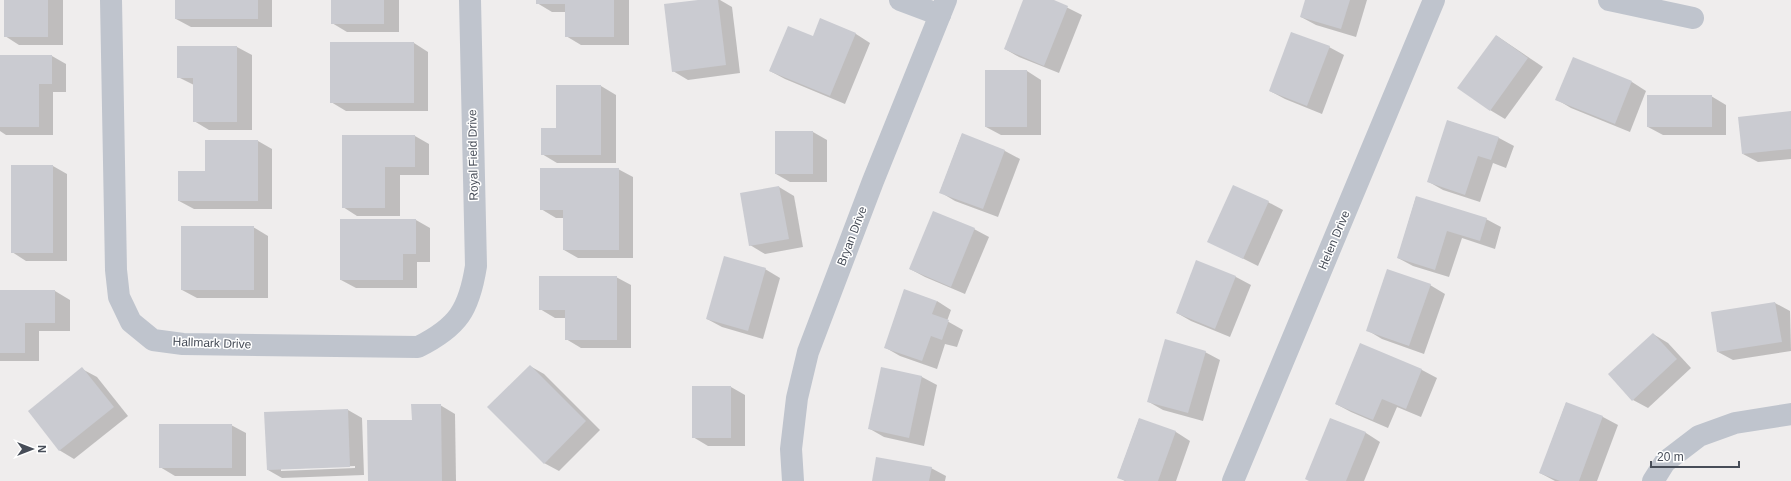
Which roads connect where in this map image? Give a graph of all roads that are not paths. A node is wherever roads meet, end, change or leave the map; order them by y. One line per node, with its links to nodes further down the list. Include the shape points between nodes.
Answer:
1 (111, 0): 8 (street, Hallmark Drive, via 116,270 119,297 131,322 153,340 183,344 418,347 437,338 453,324)
2 (470, 0): 8 (street, Royal Field Drive, via 476,266 472,290)
3 (900, 0): 6 (street)
4 (1434, 0): 11 (street, Helen Drive)
5 (1609, 0): 7 (street)
6 (943, 8): 10 (street, Bryan Drive, via 808,352 797,398 792,442)
7 (1693, 18)
8 (464, 308)
9 (1791, 414): 12 (street, via 1735,422 1699,436 1665,462)
10 (793, 481)
11 (1233, 481)
12 (1653, 481)

